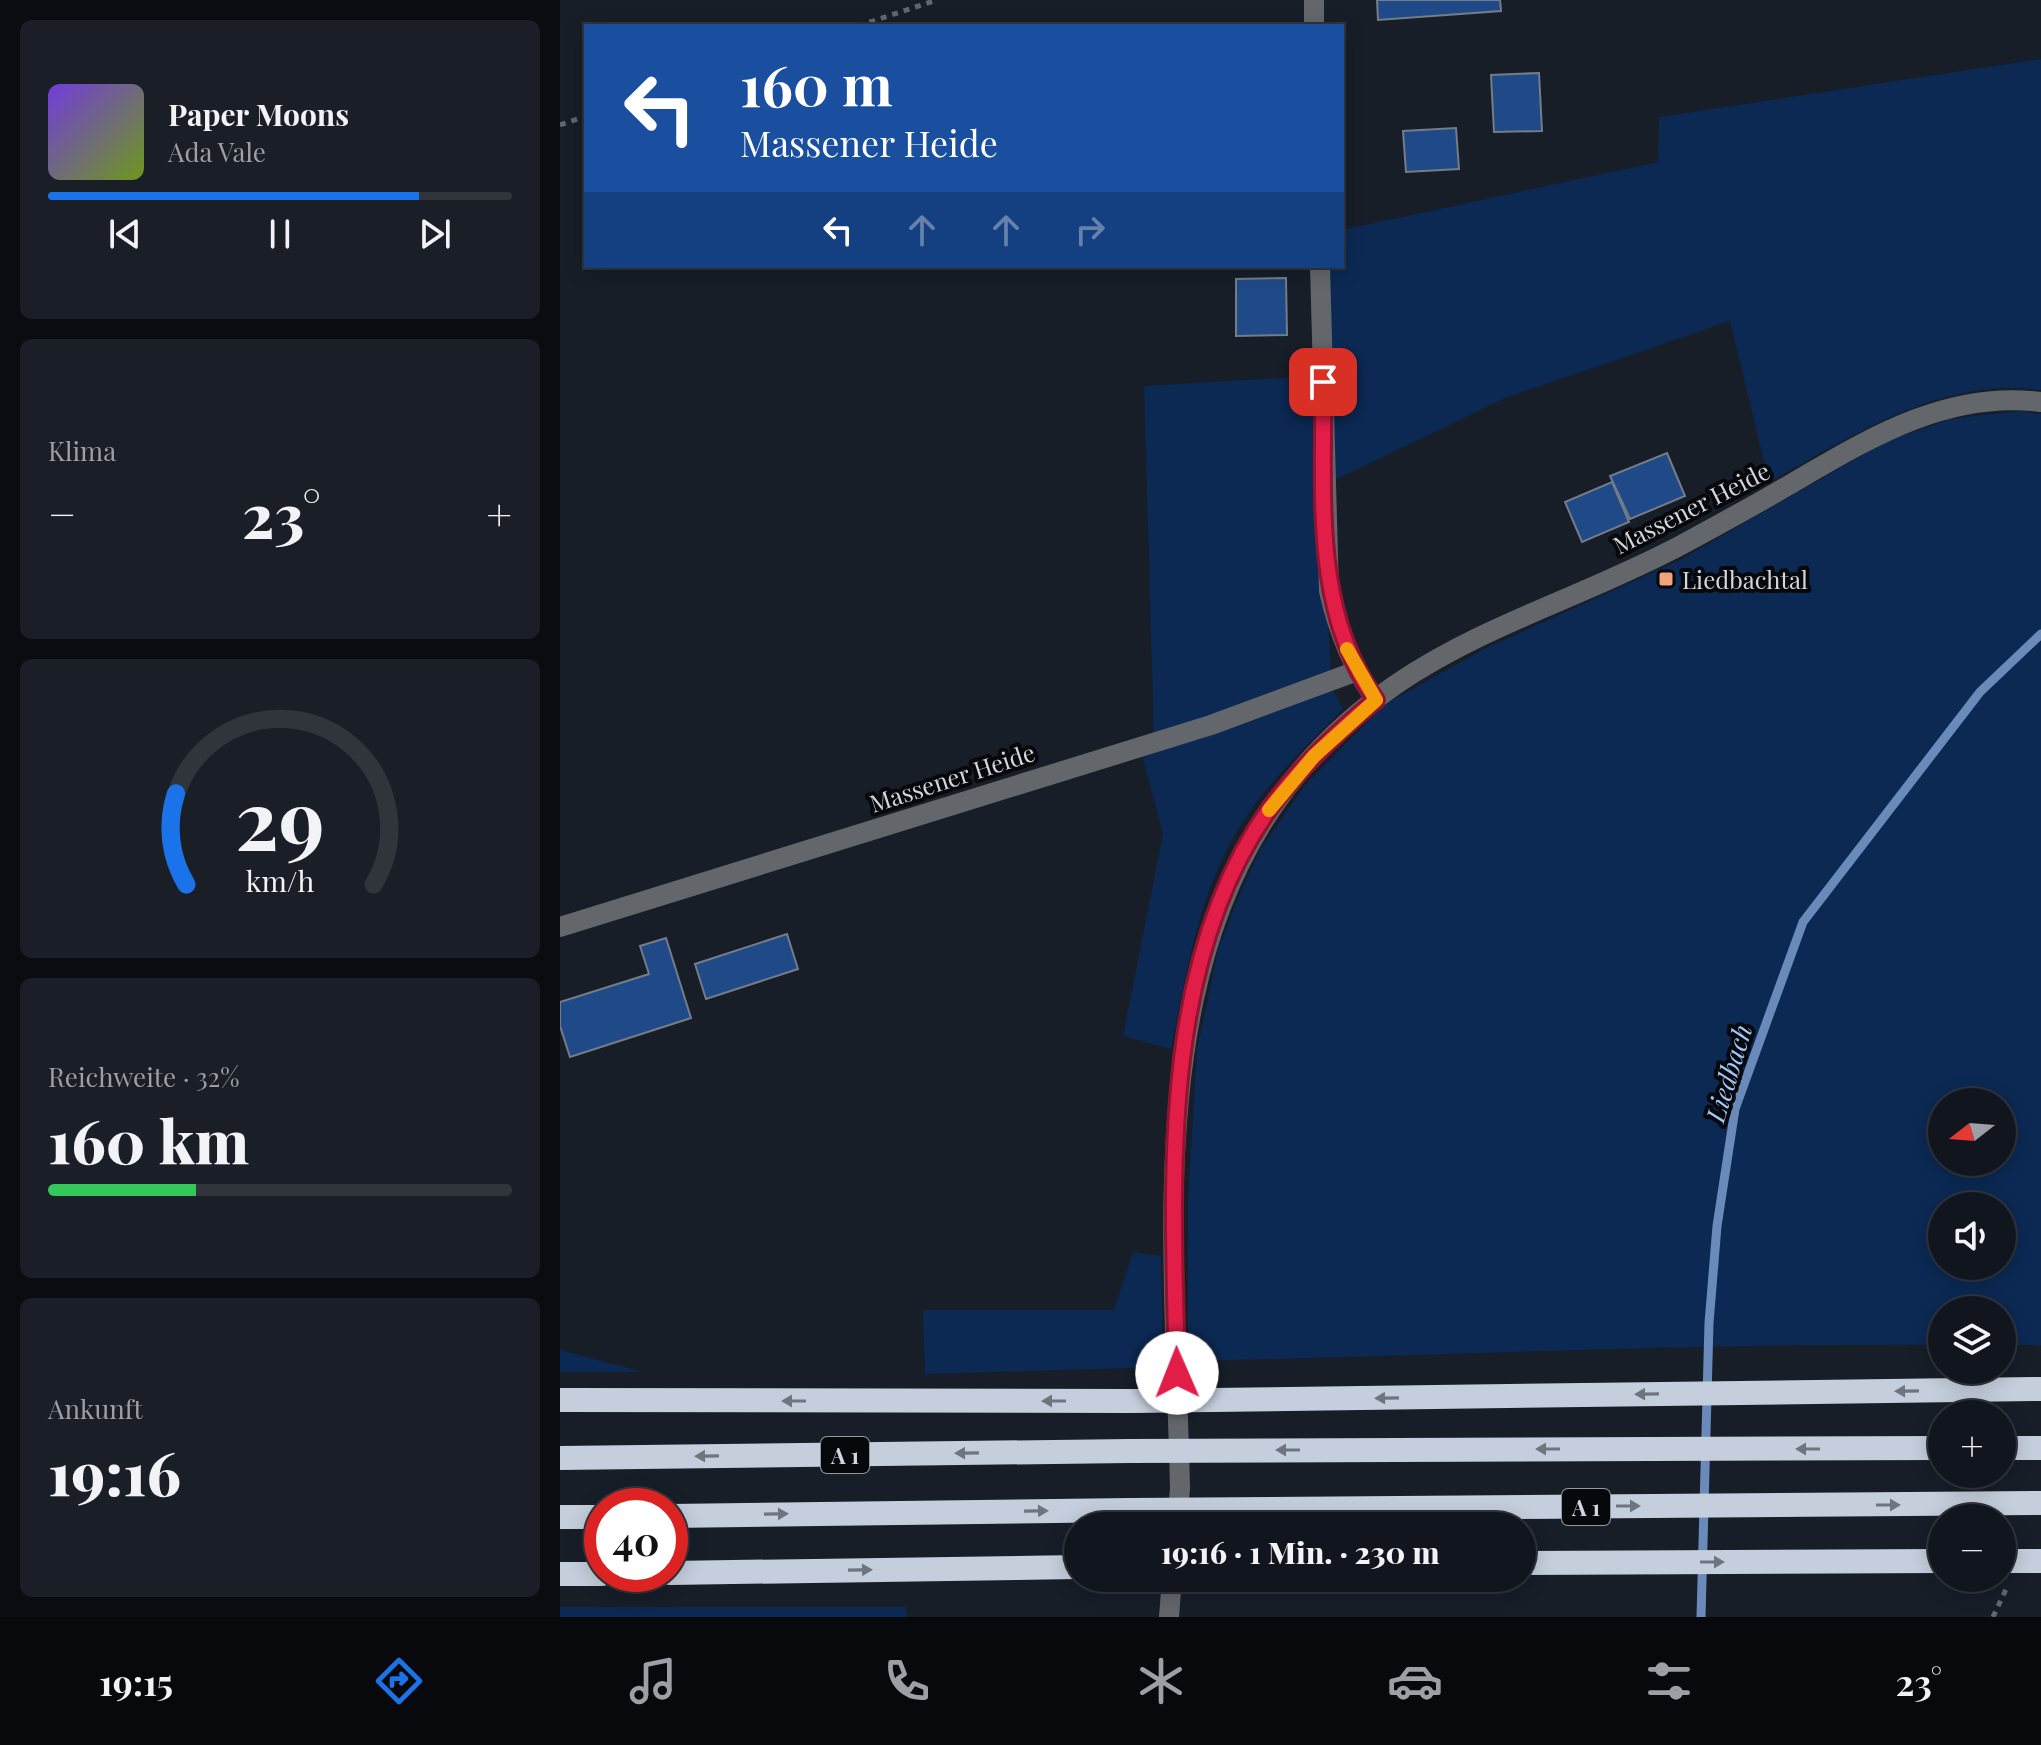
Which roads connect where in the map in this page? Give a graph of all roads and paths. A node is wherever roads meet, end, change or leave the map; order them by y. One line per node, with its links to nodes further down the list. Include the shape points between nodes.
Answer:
1 (937, 0): 3 (path)
2 (1314, 0): 4 (street)
3 (864, 24)
4 (1314, 24)
5 (584, 117): 6 (path)
6 (560, 125)
7 (1320, 268): 9 (street, via 1329,591 1337,626)
8 (2041, 402): 10 (street, Massener Heide, via 2018,399 1946,408 1880,432 1676,548 1440,657)
9 (1357, 671): 10 (street); 11 (street, Massener Heide, via 1211,725)
10 (1376, 700): 19 (street, Massener Heide, via 1314,756 1268,811 1228,882 1205,947 1176,1123)
11 (560, 927)
12 (2041, 1389): 13 (highway, one-way to 13, bridge, via 1132,1401)
13 (560, 1400)
14 (1928, 1448): 17 (highway, A 1, one-way to 17, bridge)
15 (2016, 1448): 16 (highway)
16 (2041, 1448)
17 (560, 1458)
18 (2041, 1503): 20 (highway, A 1, one-way to 18, bridge)
19 (1178, 1512)
20 (688, 1516)
21 (560, 1517): 22 (highway)
22 (584, 1517)
23 (1928, 1561): 26 (highway, one-way to 23)
24 (2016, 1561): 25 (highway, bridge)
25 (2041, 1561)
26 (1536, 1563)
27 (1064, 1567): 28 (highway, one-way to 27)
28 (688, 1573)
29 (560, 1574): 30 (highway)
30 (584, 1574)
31 (1171, 1592): 32 (street)
32 (1169, 1617)

